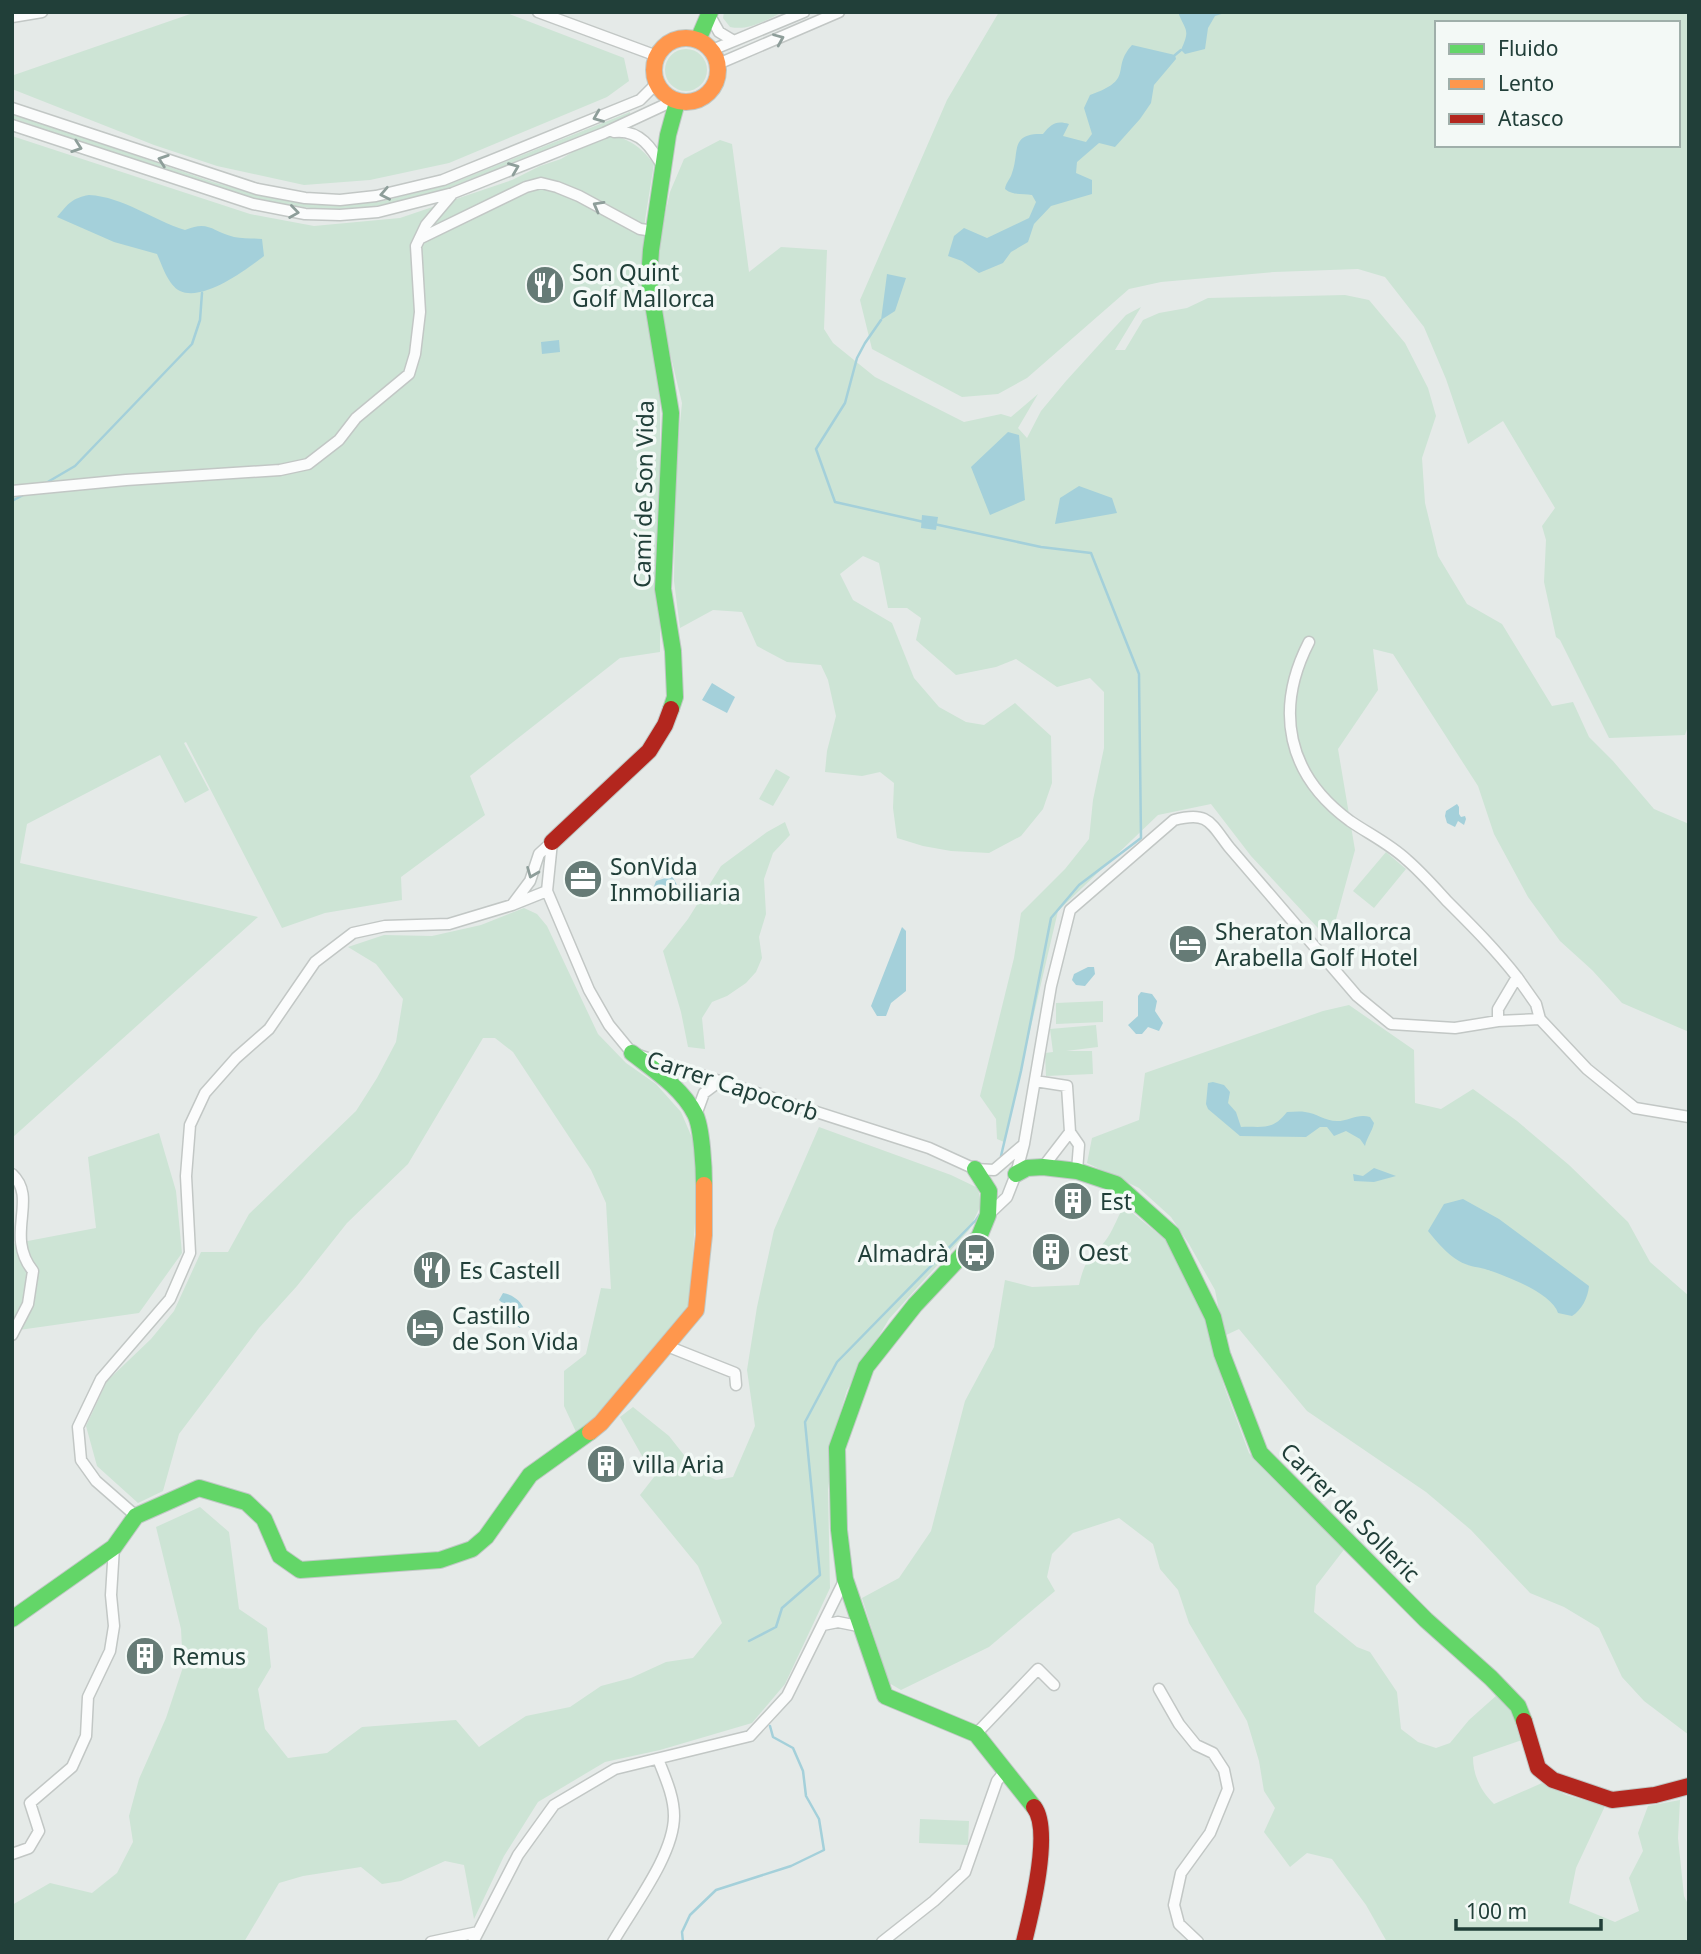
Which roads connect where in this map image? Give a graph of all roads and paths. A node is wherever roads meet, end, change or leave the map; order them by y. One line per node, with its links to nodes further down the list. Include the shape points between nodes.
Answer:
1 (42, 12): 6 (street)
2 (538, 12): 9 (street)
3 (804, 12): 8 (street)
4 (839, 12): 10 (street, one-way to 4)
5 (709, 13): 7 (street); 8 (street, via 719,32)
6 (12, 17)
7 (698, 40): 9 (street, via 682,37 667,43); 10 (street)
8 (734, 41): 10 (street)
9 (657, 56): 11 (street)
10 (715, 57): 12 (street, via 718,77 713,89 691,103)
11 (656, 84): 12 (street); 13 (street, one-way to 13, via 640,100 443,180 340,200 257,189)
12 (676, 101): 15 (street); 16 (street, Camí de Son Vida)
13 (12, 108)
14 (12, 125): 17 (street, one-way to 17, via 276,210 340,215 378,212)
15 (604, 133): 16 (street, via 624,130 647,142); 17 (street, one-way to 15)
16 (664, 169): 18 (street, Camí de Son Vida)
17 (453, 193): 19 (street)
18 (654, 231): 19 (street, one-way to 19, via 640,229 579,196 541,183); 22 (street, Camí de Son Vida, via 649,281 671,413 663,589 675,697 649,751)
19 (421, 238): 20 (street, via 416,246 420,312 409,374 308,464)
20 (12, 491)
21 (1309, 642): 25 (street, via 1299,661 1289,710 1291,737 1307,777 1349,820 1411,863)
22 (552, 842): 23 (street, Carrer Capocorb); 24 (street, one-way to 24, via 539,855 530,881)
23 (547, 891): 24 (street); 28 (street, Carrer Capocorb, via 590,990 609,1025)
24 (512, 905): 44 (street, via 449,924 385,926 353,933 315,962 270,1029 205,1093 190,1125 186,1176 190,1252 170,1299 101,1378 78,1427 81,1460 96,1481)
25 (1517, 977): 26 (street, via 1536,1004); 27 (street, via 1497,1009)
26 (1539, 1018): 27 (street); 32 (street, via 1587,1069 1635,1108)
27 (1498, 1021): 30 (street, via 1455,1028 1391,1024 1357,996 1209,821 1193,815 1174,820 1070,910)
28 (632, 1053): 29 (street, Carrer Capocorb); 31 (street, via 674,1086)
29 (720, 1081): 31 (street, via 704,1093); 36 (street, Carrer Capocorb, via 929,1148)
30 (1035, 1081): 33 (street, via 1067,1086); 34 (street)
31 (696, 1115): 42 (street, via 704,1169 704,1235 696,1310)
32 (1689, 1117)
33 (1070, 1132): 35 (street); 37 (street, via 1079,1145)
34 (1024, 1144): 36 (street, via 994,1170); 39 (street)
35 (1043, 1167): 37 (street, Carrer de Solleric); 39 (street, Carrer de Solleric)
36 (975, 1169): 40 (street, via 989,1191)
37 (1077, 1171): 55 (street, Carrer de Solleric, via 1116,1184 1172,1234 1213,1317 1259,1453 1518,1706 1538,1768 1553,1780 1612,1800)
38 (12, 1174): 41 (street, via 19,1180 24,1200 19,1241 24,1260 33,1271 28,1304)
39 (1016, 1174): 40 (street, via 1007,1197)
40 (988, 1214): 46 (street, via 979,1237 915,1305 866,1367 837,1448)
41 (12, 1335)
42 (667, 1346): 43 (street, via 734,1373); 44 (street, via 601,1423 530,1475 486,1537 472,1549 440,1559 300,1570 280,1556 264,1519 246,1502 199,1488)
43 (736, 1385)
44 (136, 1516): 45 (street)
45 (114, 1547): 47 (street); 56 (street, via 114,1626 110,1651 88,1697 86,1735 72,1767 30,1803 39,1831 29,1848)
46 (845, 1579): 48 (street); 49 (street)
47 (12, 1619)
48 (822, 1625): 49 (street, via 838,1622); 53 (street, via 788,1696 750,1736)
49 (863, 1627): 52 (street, via 884,1696)
50 (1054, 1685): 52 (street, via 1038,1669)
51 (1158, 1689): 62 (street, via 1196,1745 1213,1753 1224,1770 1228,1789 1210,1833 1181,1873 1174,1905 1179,1924)
52 (976, 1734): 54 (street)
53 (658, 1759): 57 (street, via 615,1769 554,1805 518,1855); 59 (street, via 670,1787 674,1817 667,1853)
54 (1006, 1770): 60 (street, via 997,1781 965,1872); 61 (street, via 1038,1812 1041,1840 1036,1892)
55 (1689, 1786)
56 (12, 1854)
57 (475, 1937): 58 (street)
58 (431, 1942)
59 (613, 1942)
60 (882, 1942)
61 (1024, 1942)
62 (1198, 1942)

